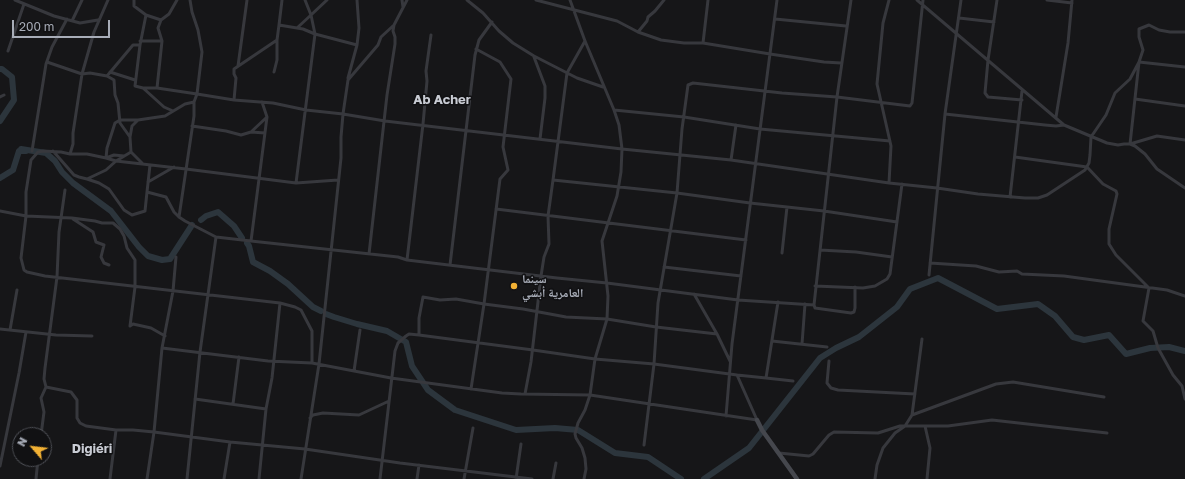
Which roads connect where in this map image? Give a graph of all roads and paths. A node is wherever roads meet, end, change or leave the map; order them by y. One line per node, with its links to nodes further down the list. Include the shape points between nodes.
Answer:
1 (15, 0): 29 (street)
2 (82, 0): 40 (street)
3 (108, 0): 38 (street)
4 (134, 0): 33 (street, via 134,6)
5 (177, 0): 39 (street, via 169,14)
6 (190, 0): 80 (street, via 202,52)
7 (247, 0): 66 (street)
8 (282, 0): 43 (street)
9 (305, 0): 34 (street)
10 (327, 0): 34 (street)
11 (357, 0): 57 (street)
12 (402, 0): 31 (street)
13 (407, 0): 31 (street)
14 (468, 0): 41 (street)
15 (536, 0): 27 (street)
16 (570, 0): 32 (street)
17 (664, 0): 47 (street)
18 (708, 0): 56 (street)
19 (777, 0): 37 (street)
20 (851, 0): 45 (street)
21 (889, 0): 89 (street, via 883,23 877,78)
22 (917, 0): 30 (street)
23 (923, 0): 30 (street)
24 (961, 0): 35 (street)
25 (997, 0): 42 (street)
26 (1047, 0): 28 (street)
27 (544, 2): 32 (street)
28 (1072, 2): 98 (street)
29 (24, 4): 36 (street); 59 (street)
30 (922, 5): 49 (street); 89 (street, via 912,103 908,107)
31 (403, 7): 44 (street)
32 (574, 11): 47 (street, via 617,21); 54 (street)
33 (146, 15): 39 (street); 55 (street)
34 (311, 15): 46 (street); 50 (street)
35 (959, 18): 42 (street); 49 (street)
36 (67, 19): 40 (street); 63 (street)
37 (775, 19): 45 (street); 60 (street)
38 (98, 20): 40 (street, via 84,23); 71 (street)
39 (161, 20): 53 (street, via 158,28)
40 (72, 21)
41 (492, 22): 58 (street, via 479,40); 61 (street, via 513,43)
42 (994, 22): 62 (street)
43 (279, 25): 46 (street); 52 (street)
44 (394, 25): 74 (street, via 380,37 378,45); 101 (street, via 395,44)
45 (846, 26): 65 (street)
46 (297, 28): 50 (street)
47 (638, 32): 56 (street, via 670,42)
48 (1185, 32): 64 (street, via 1159,30 1149,25 1139,29 1143,50)
49 (956, 33): 62 (street); 95 (street)
50 (315, 34): 57 (street); 91 (street)
51 (430, 35): 103 (street)
52 (277, 40): 66 (street); 69 (street)
53 (162, 41): 55 (street); 77 (street)
54 (584, 41): 70 (street); 75 (street)
55 (140, 43): 68 (street, via 133,46); 73 (street)
56 (702, 43): 60 (street)
57 (357, 45): 74 (street)
58 (476, 49): 108 (street); 111 (street, via 500,62 511,79)
59 (8, 51)
60 (770, 54): 65 (street); 78 (street)
61 (534, 56): 70 (street); 115 (street, via 545,86)
62 (988, 60): 79 (street); 86 (street, via 986,96)
63 (47, 62): 71 (street); 121 (street)
64 (1139, 62): 67 (street); 84 (street); 114 (street, via 1130,79 1115,92 1106,115)
65 (841, 63): 83 (street)
66 (238, 66): 85 (street, via 234,69)
67 (1185, 67)
68 (110, 72): 72 (street); 73 (street)
69 (274, 72)
70 (567, 73): 75 (street); 117 (street)
71 (82, 74): 72 (street); 124 (street)
72 (107, 76): 99 (street, via 114,80)
73 (135, 80): 76 (street, via 135,86)
74 (348, 80): 94 (street)
75 (603, 87): 92 (street)
76 (143, 88): 77 (street); 93 (street, via 164,107)
77 (157, 88): 80 (street)
78 (765, 90): 83 (street); 97 (street, via 690,84); 107 (street)
79 (1022, 91): 86 (street); 98 (street)
80 (197, 94): 85 (street); 87 (street)
81 (4, 95): 82 (street)
82 (0, 97)
83 (837, 97): 89 (street); 112 (street)
84 (1135, 99): 90 (street); 119 (street)
85 (234, 100): 88 (street)
86 (1022, 100): 102 (street)
87 (194, 102): 93 (street); 106 (street)
88 (262, 102): 91 (street); 96 (street)
89 (881, 102): 118 (street)
90 (1185, 106)
91 (306, 110): 94 (street); 143 (street)
92 (614, 110): 97 (street); 120 (street)
93 (173, 111): 100 (street, via 166,116)
94 (343, 114): 101 (street); 140 (street)
95 (945, 114): 102 (street); 147 (street)
96 (267, 117): 109 (street); 110 (street)
97 (684, 117): 104 (street); 125 (street)
98 (1056, 117): 105 (street)
99 (120, 120): 100 (street); 113 (street); 128 (street, via 115,123)
100 (138, 120): 113 (street, via 132,126)
101 (385, 121): 103 (street); 172 (street)
102 (1019, 122): 105 (street); 127 (street)
103 (423, 124): 108 (street); 175 (street)
104 (736, 125): 107 (street); 129 (street)
105 (1064, 125): 114 (street)
106 (192, 126): 109 (street, via 241,135); 136 (street)
107 (760, 129): 112 (street); 132 (street)
108 (467, 130): 111 (street); 178 (street)
109 (251, 132): 110 (street)
110 (265, 133): 138 (street)
111 (505, 135): 115 (street); 155 (street, via 503,147 508,170 500,179)
112 (833, 135): 118 (street); 137 (street)
113 (130, 137): 123 (street)
114 (1091, 137): 119 (street, via 1114,145); 134 (street, via 1090,155)
115 (540, 139): 117 (street)
116 (1185, 140): 119 (street, via 1157,136)
117 (558, 141): 120 (street); 141 (street)
118 (890, 141): 144 (street)
119 (1130, 144): 148 (street, via 1145,154 1157,169)
120 (622, 149): 125 (street); 146 (street)
121 (32, 151)
122 (53, 151): 124 (street); 139 (street, via 74,175); 158 (street, via 38,152 31,160 26,192)
123 (131, 152): 126 (street); 131 (street)
124 (70, 154): 128 (street)
125 (679, 155): 129 (street); 151 (street)
126 (124, 156): 128 (street, via 114,155); 130 (street)
127 (1015, 157): 134 (street); 152 (street)
128 (106, 158): 130 (street)
129 (731, 160): 132 (street)
130 (116, 161): 131 (street); 139 (street, via 106,170)
131 (143, 164): 133 (street)
132 (756, 164): 137 (street); 153 (street)
133 (150, 165): 135 (street); 142 (street)
134 (1086, 166): 152 (street, via 1077,176 1047,195 1038,198); 189 (street, via 1103,184 1116,190 1109,244 1116,255)
135 (174, 167): 136 (street); 142 (street)
136 (186, 168): 138 (street); 159 (street)
137 (828, 174): 144 (street); 157 (street)
138 (260, 178): 143 (street); 168 (street)
139 (87, 179): 150 (street, via 99,183 108,190 124,210 132,215 145,211)
140 (338, 180): 143 (street); 169 (street)
141 (553, 180): 146 (street); 160 (street)
142 (148, 182): 150 (street)
143 (296, 183)
144 (889, 183): 145 (street)
145 (902, 184): 147 (street); 163 (street)
146 (618, 187): 151 (street); 164 (street)
147 (937, 188): 152 (street); 176 (street)
148 (1185, 188)
149 (65, 190): 161 (street)
150 (147, 192): 159 (street, via 166,197)
151 (677, 193): 153 (street); 165 (street)
152 (1010, 197)
153 (750, 203): 154 (street); 167 (street)
154 (787, 207): 157 (street); 171 (street)
155 (496, 209): 160 (street); 180 (street)
156 (0, 211): 158 (street)
157 (824, 211): 163 (street); 170 (street)
158 (26, 216): 161 (street); 184 (street, via 22,258 24,270)
159 (179, 216): 166 (street)
160 (548, 216): 164 (street); 182 (street, via 549,244)
161 (61, 218): 162 (street); 184 (street)
162 (72, 218): 177 (street, via 93,232 96,242 104,245 101,257 104,263); 187 (street, via 113,223 120,229 135,260)
163 (897, 222): 173 (street)
164 (609, 223): 165 (street); 185 (street, via 602,242)
165 (670, 230): 167 (street); 179 (street)
166 (216, 237): 168 (street); 194 (street)
167 (746, 240): 183 (street)
168 (252, 241): 169 (street)
169 (330, 250): 172 (street); 228 (street)
170 (820, 250): 173 (street); 186 (street)
171 (782, 253)
172 (369, 254): 175 (street)
173 (892, 257): 188 (street, via 890,274 885,282)
174 (176, 258): 191 (street)
175 (407, 260): 178 (street)
176 (930, 263): 181 (street); 189 (street, via 976,266 999,272 1017,271 1022,274 1064,276)
177 (109, 265)
178 (450, 265): 180 (street)
179 (664, 267): 183 (street); 192 (street)
180 (489, 269): 182 (street); 199 (street)
181 (929, 275)
182 (541, 276): 185 (street); 202 (street)
183 (741, 276): 196 (street)
184 (56, 277): 187 (street); 209 (street)
185 (607, 282): 192 (street); 203 (street)
186 (815, 286): 188 (street); 201 (street)
187 (135, 287): 191 (street); 213 (street, via 130,326 133,324 151,328)
188 (855, 288): 201 (street, via 854,312 815,308)
189 (1149, 288): 195 (street); 243 (street, via 1143,321 1152,331 1158,348 1182,386)
190 (17, 290): 206 (street)
191 (173, 290): 194 (street); 213 (street)
192 (660, 290): 193 (street); 204 (street)
193 (694, 294): 196 (street); 210 (street)
194 (209, 295): 198 (street); 221 (street)
195 (1185, 296)
196 (738, 300): 197 (street); 227 (street)
197 (778, 302): 200 (street); 215 (street)
198 (280, 304): 224 (street); 226 (street, via 301,310 308,321 312,331)
199 (484, 304): 202 (street); 211 (street, via 423,297); 216 (street)
200 (805, 304): 201 (street); 217 (street)
201 (814, 305)
202 (536, 312): 203 (street, via 566,317); 220 (street)
203 (607, 319): 204 (street); 223 (street)
204 (656, 327): 210 (street); 229 (street)
205 (0, 329): 206 (street)
206 (10, 330): 208 (street)
207 (360, 330): 230 (street)
208 (26, 332): 209 (street); 269 (street)
209 (49, 334): 212 (street); 236 (street, via 44,379)
210 (717, 334): 227 (street)
211 (419, 335): 216 (street); 233 (street, via 408,334 398,343)
212 (92, 336)
213 (164, 336): 219 (street)
214 (922, 339): 239 (street)
215 (772, 341): 217 (street); 234 (street)
216 (478, 342): 220 (street); 237 (street)
217 (802, 344): 218 (street)
218 (827, 347)
219 (162, 348): 221 (street); 257 (street)
220 (532, 350): 223 (street); 238 (street)
221 (200, 352): 222 (street); 242 (street)
222 (239, 357): 224 (street); 245 (street)
223 (595, 359): 229 (street); 240 (street)
224 (274, 361): 226 (street); 247 (street)
225 (829, 361): 239 (street, via 827,383 831,388)
226 (312, 363): 228 (street)
227 (731, 363): 231 (street)
228 (319, 364): 230 (street); 250 (street)
229 (654, 364): 231 (street); 246 (street)
230 (354, 371): 233 (street)
231 (730, 373): 232 (street); 249 (street)
232 (738, 375): 234 (street); 251 (street)
233 (391, 378): 237 (street); 244 (street)
234 (766, 378): 235 (street)
235 (793, 381)
236 (46, 386): 254 (street, via 42,398); 256 (street, via 71,392 77,400 77,418 83,425)
237 (471, 388): 238 (street)
238 (526, 394): 240 (street)
239 (915, 394): 248 (street)
240 (590, 395): 246 (street); 286 (street, via 575,434 585,458)
241 (1104, 397): 248 (street, via 1013,382 996,384)
242 (195, 399): 245 (street); 259 (street)
243 (1185, 399)
244 (388, 401): 250 (street, via 359,415 323,413); 266 (street)
245 (234, 404): 247 (street)
246 (648, 404): 249 (street); 263 (street)
247 (266, 409): 261 (street)
248 (912, 415): 252 (street)
249 (726, 416): 251 (street)
250 (310, 418): 264 (street)
251 (757, 420): 265 (street)
252 (905, 426): 253 (street); 265 (street, via 878,433 834,432 809,456); 289 (street, via 895,433 883,448)
253 (926, 426): 258 (street, via 965,425 992,420); 290 (street, via 930,448)
254 (42, 427)
255 (473, 428): 271 (street)
256 (116, 430): 257 (street); 275 (street)
257 (154, 432): 259 (street); 276 (street)
258 (1107, 433)
259 (191, 437): 260 (street); 277 (street)
260 (230, 442): 261 (street); 278 (street)
261 (263, 444): 264 (street); 279 (street)
262 (521, 444): 273 (street)
263 (644, 445)
264 (305, 449): 266 (street); 280 (street)
265 (778, 453): 272 (street)
266 (383, 460): 268 (street); 281 (street)
267 (556, 463): 285 (street)
268 (419, 465): 271 (street); 282 (street)
269 (0, 466)
270 (37, 467): 274 (street)
271 (465, 470): 273 (street); 283 (street)
272 (792, 471): 287 (street); 288 (street)
273 (516, 478): 284 (street)
274 (36, 479)
275 (110, 479)
276 (147, 479)
277 (187, 479)
278 (224, 479)
279 (259, 479)
280 (301, 479)
281 (380, 479)
282 (417, 479)
283 (464, 479)
284 (532, 479)
285 (553, 479)
286 (584, 479)
287 (791, 479)
288 (797, 479)
289 (875, 479)
290 (926, 479)

